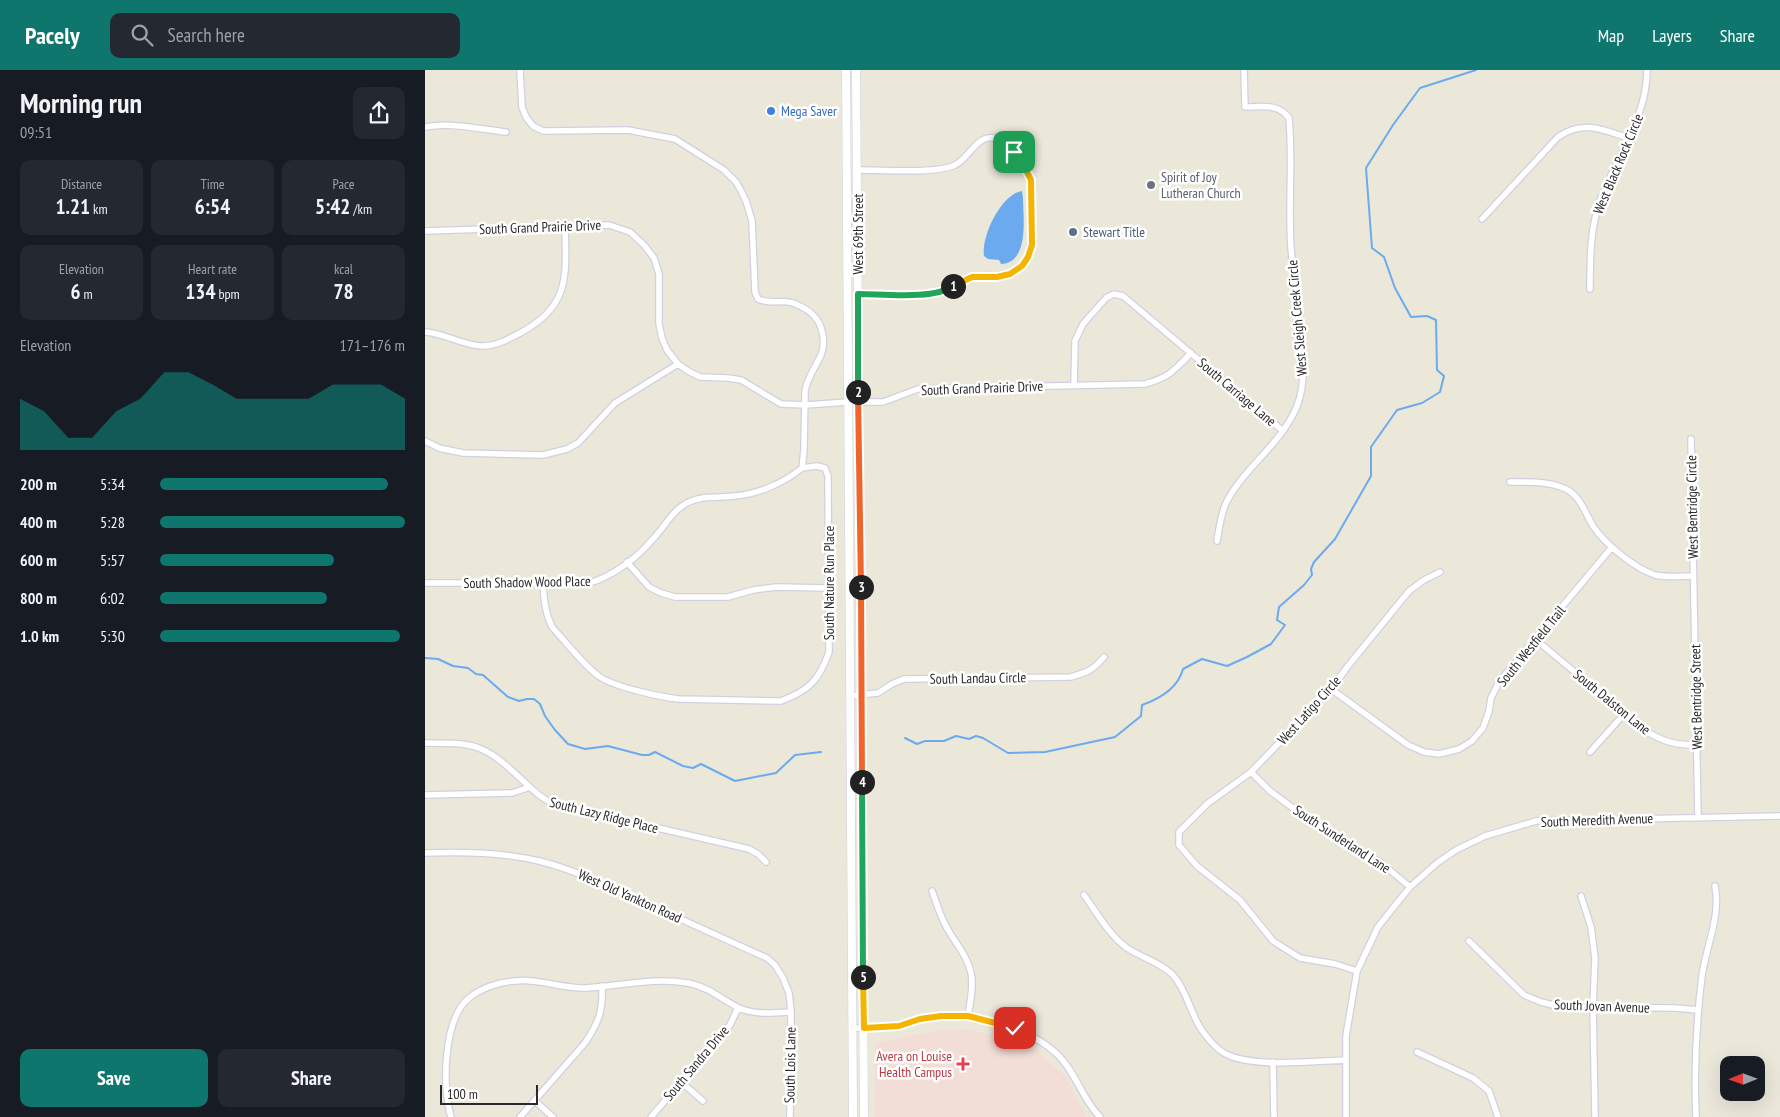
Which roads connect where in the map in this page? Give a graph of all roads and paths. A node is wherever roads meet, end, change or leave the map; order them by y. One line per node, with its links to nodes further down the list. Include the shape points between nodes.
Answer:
1 (520, 70): 22 (street, via 522,107 533,126 543,131 628,130 675,139 724,170 736,182 747,201 752,221 758,299 789,302 801,307 814,315 820,326 822,353 807,382)
2 (846, 70): 14 (main road, West 69th Street)
3 (856, 70): 9 (main road, West 69th Street)
4 (1244, 70): 23 (street, West Sleigh Creek Circle, via 1245,107 1273,107 1289,118 1291,247 1303,353 1303,383 1297,406)
5 (1647, 70): 8 (street, West Black Rock Circle, via 1645,96)
6 (425, 127): 7 (street, via 453,125)
7 (505, 132)
8 (1628, 138): 10 (street, via 1593,127 1568,130 1557,137); 13 (street, West Black Rock Circle, via 1595,218 1590,250)
9 (857, 170): 15 (main road, West 69th Street); 15 (street, via 940,169 966,158 977,142 996,138 1014,152 1024,166 1031,180 1032,194 1032,245 1022,266 1010,274 972,277 933,294)
10 (1482, 219)
11 (565, 225): 12 (street, South Grand Prairie Drive); 16 (street, via 565,282 556,304 544,316 511,338 488,346); 18 (street, South Grand Prairie Drive, via 609,224 631,232 645,245 659,274 662,338)
12 (425, 231)
13 (1590, 289)
14 (846, 294): 15 (main road); 20 (main road, West 69th Street)
15 (858, 294): 21 (main road, West 69th Street)
16 (425, 332)
17 (1191, 353): 19 (street, South Grand Prairie Drive, via 1161,380 1145,384); 19 (street, South Carriage Lane, via 1123,296 1115,294 1106,298 1083,324 1075,341); 23 (street, South Carriage Lane)
18 (678, 364): 22 (street, South Grand Prairie Drive, via 700,377 741,380 781,404); 25 (street, via 615,403 578,443 567,449 543,455 463,453)
19 (1074, 385): 21 (street, South Grand Prairie Drive, via 918,389 883,402)
20 (847, 402): 21 (street, South Grand Prairie Drive); 22 (street, South Grand Prairie Drive); 36 (main road, West 69th Street)
21 (859, 402): 37 (main road, West 69th Street)
22 (805, 405): 26 (street)
23 (1283, 431): 28 (street, West Sleigh Creek Circle, via 1225,503)
24 (1691, 439): 32 (street, West Bentridge Circle)
25 (425, 441)
26 (802, 468): 30 (street, South Shadow Wood Place, via 791,478 750,493 688,502 677,510 651,542); 35 (street, South Nature Run Place, via 825,468 828,476)
27 (1510, 482): 29 (street, via 1555,484 1568,490 1576,496 1592,525)
28 (1217, 541)
29 (1612, 547): 32 (street, via 1641,569 1654,574); 38 (street, South Westfield Trail)
30 (627, 562): 34 (street, South Shadow Wood Place, via 601,580); 35 (street, via 649,587 675,597 728,597 775,587)
31 (1440, 572): 40 (street, West Latigo Circle, via 1409,591)
32 (1693, 576): 45 (street, West Bentridge Street)
33 (425, 583): 34 (street, South Shadow Wood Place)
34 (543, 584): 35 (street, South Nature Run Place, via 546,612 552,627 600,677 611,683 679,699 781,701 796,696 822,671 829,652)
35 (829, 588)
36 (849, 589): 37 (main road); 41 (main road, West 69th Street)
37 (861, 589): 42 (main road, West 69th Street)
38 (1535, 639): 40 (street, South Westfield Trail, via 1499,682 1483,728 1473,741 1452,751 1439,754 1424,752 1408,745); 43 (street, South Dalston Lane)
39 (1104, 657): 42 (street, South Landau Circle, via 1095,668 1071,677 904,679 878,693)
40 (1331, 689): 47 (street, West Latigo Circle)
41 (850, 696): 42 (street, South Landau Circle); 67 (main road, West 69th Street)
42 (861, 696): 68 (main road, West 69th Street)
43 (1625, 713): 45 (street, South Dalston Lane, via 1647,732 1666,742); 46 (street)
44 (425, 743): 48 (street, South Lazy Ridge Place, via 477,746 501,760)
45 (1697, 745): 51 (street, West Bentridge Street)
46 (1590, 752)
47 (1251, 772): 55 (street, South Sunderland Lane, via 1270,791 1324,831 1379,861); 60 (street, West Latigo Circle, via 1187,823 1179,832 1179,845 1197,866 1240,900 1285,950 1300,958)
48 (530, 787): 49 (street, via 512,792); 53 (street, South Lazy Ridge Place, via 542,799 554,804 749,849)
49 (425, 795)
50 (1780, 816): 51 (street, South Meredith Avenue)
51 (1698, 818): 55 (street, South Meredith Avenue, via 1536,821 1485,836 1456,850)
52 (425, 853): 65 (street, West Old Yankton Road, via 470,852 539,860 590,878 767,958 783,978 789,992)
53 (766, 862)
54 (1715, 886): 64 (street, via 1716,913 1702,974)
55 (1410, 887): 60 (street, South Meredith Avenue, via 1379,927)
56 (933, 891): 66 (street, via 944,923 967,959 972,974)
57 (1084, 895): 71 (street, via 1127,948 1171,974 1182,987 1201,1028 1213,1043 1227,1055 1249,1061)
58 (1581, 896): 62 (street, via 1591,927 1595,958)
59 (1469, 942): 62 (street, South Jovan Avenue, via 1524,995 1561,1007)
60 (1357, 971): 70 (street, South Meredith Avenue, via 1346,1036)
61 (603, 986): 63 (street, via 635,982 687,983 714,992); 73 (street, via 603,1003 593,1030); 75 (street, via 571,988 529,980 514,981 480,990 468,999 459,1011 449,1037 446,1083)
62 (1593, 1007): 64 (street, South Jovan Avenue); 86 (street)
63 (739, 1008): 65 (street, via 759,1013); 72 (street, South Sandra Drive, via 730,1025)
64 (1698, 1010): 87 (street)
65 (791, 1012): 79 (street, South Lois Lane)
66 (968, 1016): 68 (street, via 941,1016 899,1026); 82 (street, via 1015,1028 1044,1043 1069,1067)
67 (852, 1028): 68 (street); 80 (main road, West 69th Street)
68 (864, 1028): 81 (main road, West 69th Street)
69 (1417, 1052): 85 (street, via 1473,1078 1489,1091)
70 (1346, 1060): 71 (street); 84 (street, South Meredith Avenue)
71 (1273, 1062): 83 (street)
72 (680, 1082): 74 (street); 78 (street, South Sandra Drive)
73 (535, 1101): 76 (street); 77 (street)
74 (703, 1101)
75 (451, 1117)
76 (520, 1117)
77 (553, 1117)
78 (651, 1117)
79 (789, 1117)
80 (853, 1117)
81 (864, 1117)
82 (1100, 1117)
83 (1274, 1117)
84 (1346, 1117)
85 (1498, 1117)
86 (1595, 1117)
87 (1696, 1117)

